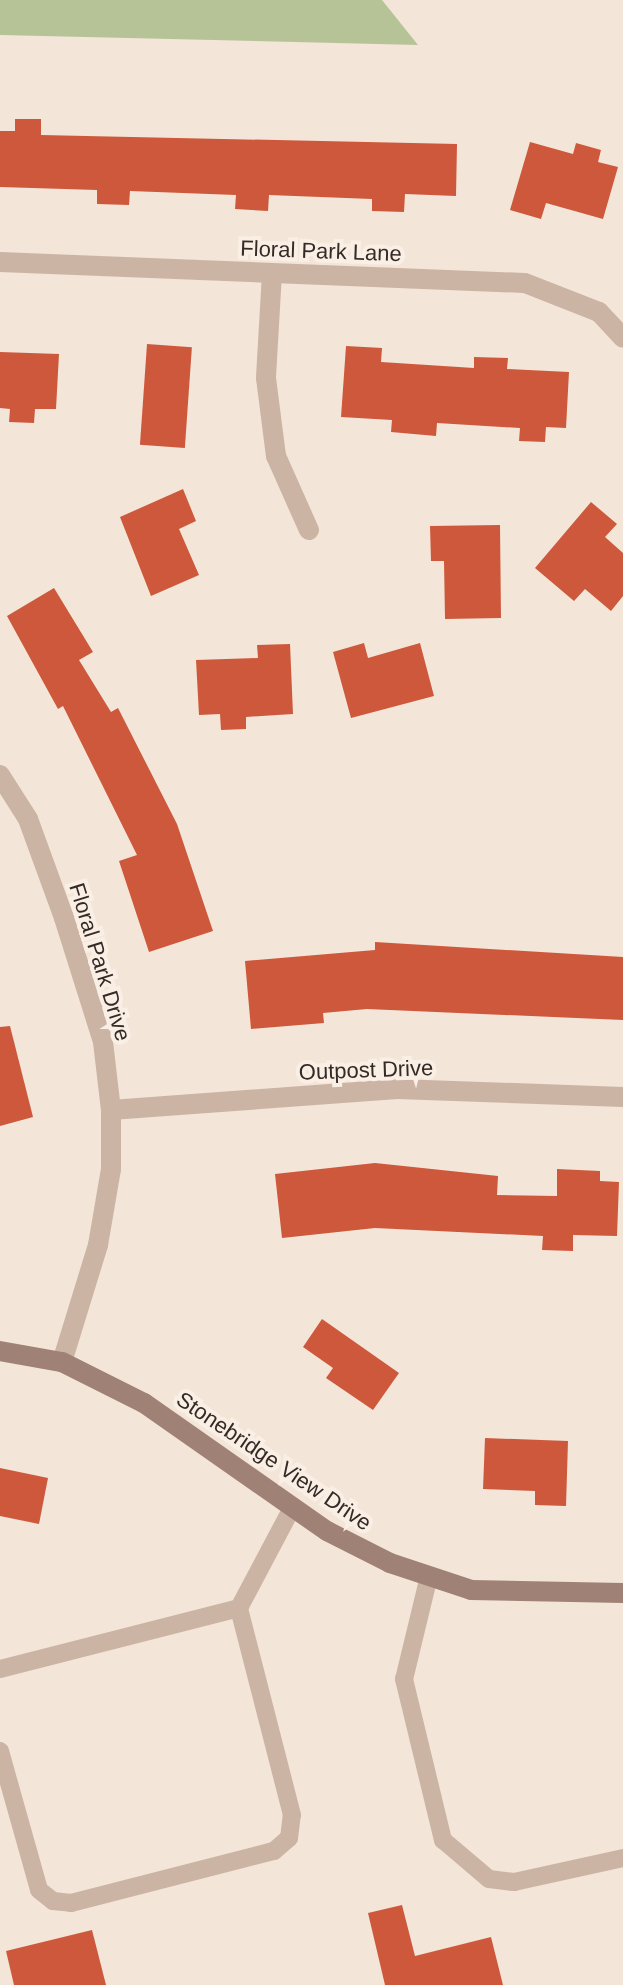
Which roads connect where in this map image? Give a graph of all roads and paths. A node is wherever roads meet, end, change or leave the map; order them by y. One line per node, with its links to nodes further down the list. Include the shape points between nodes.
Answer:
1 (0, 262): 2 (street, Floral Park Lane)
2 (272, 273): 3 (street, Floral Park Lane, via 525,283 587,305); 4 (street, via 266,378 276,456)
3 (623, 338)
4 (309, 530)
5 (0, 775): 7 (street, Floral Park Drive, via 28,819 64,918 103,1042)
6 (623, 1097): 7 (street, Outpost Drive, via 397,1089)
7 (111, 1110): 9 (street, Floral Park Drive, via 111,1169 98,1245)
8 (0, 1351): 9 (street, Stonebridge View Drive)
9 (62, 1362): 10 (street, Stonebridge View Drive, via 144,1403)
10 (293, 1506): 11 (street, Stonebridge View Drive, via 390,1563); 13 (lane)
11 (429, 1576): 12 (street, Stonebridge View Drive, via 524,1596); 16 (lane, via 404,1679 443,1840 489,1879 514,1882)
12 (623, 1593)
13 (239, 1608): 14 (lane); 15 (lane, via 292,1815 289,1838 274,1851 71,1903 53,1901 39,1890)
14 (0, 1669)
15 (0, 1751)
16 (623, 1858)

